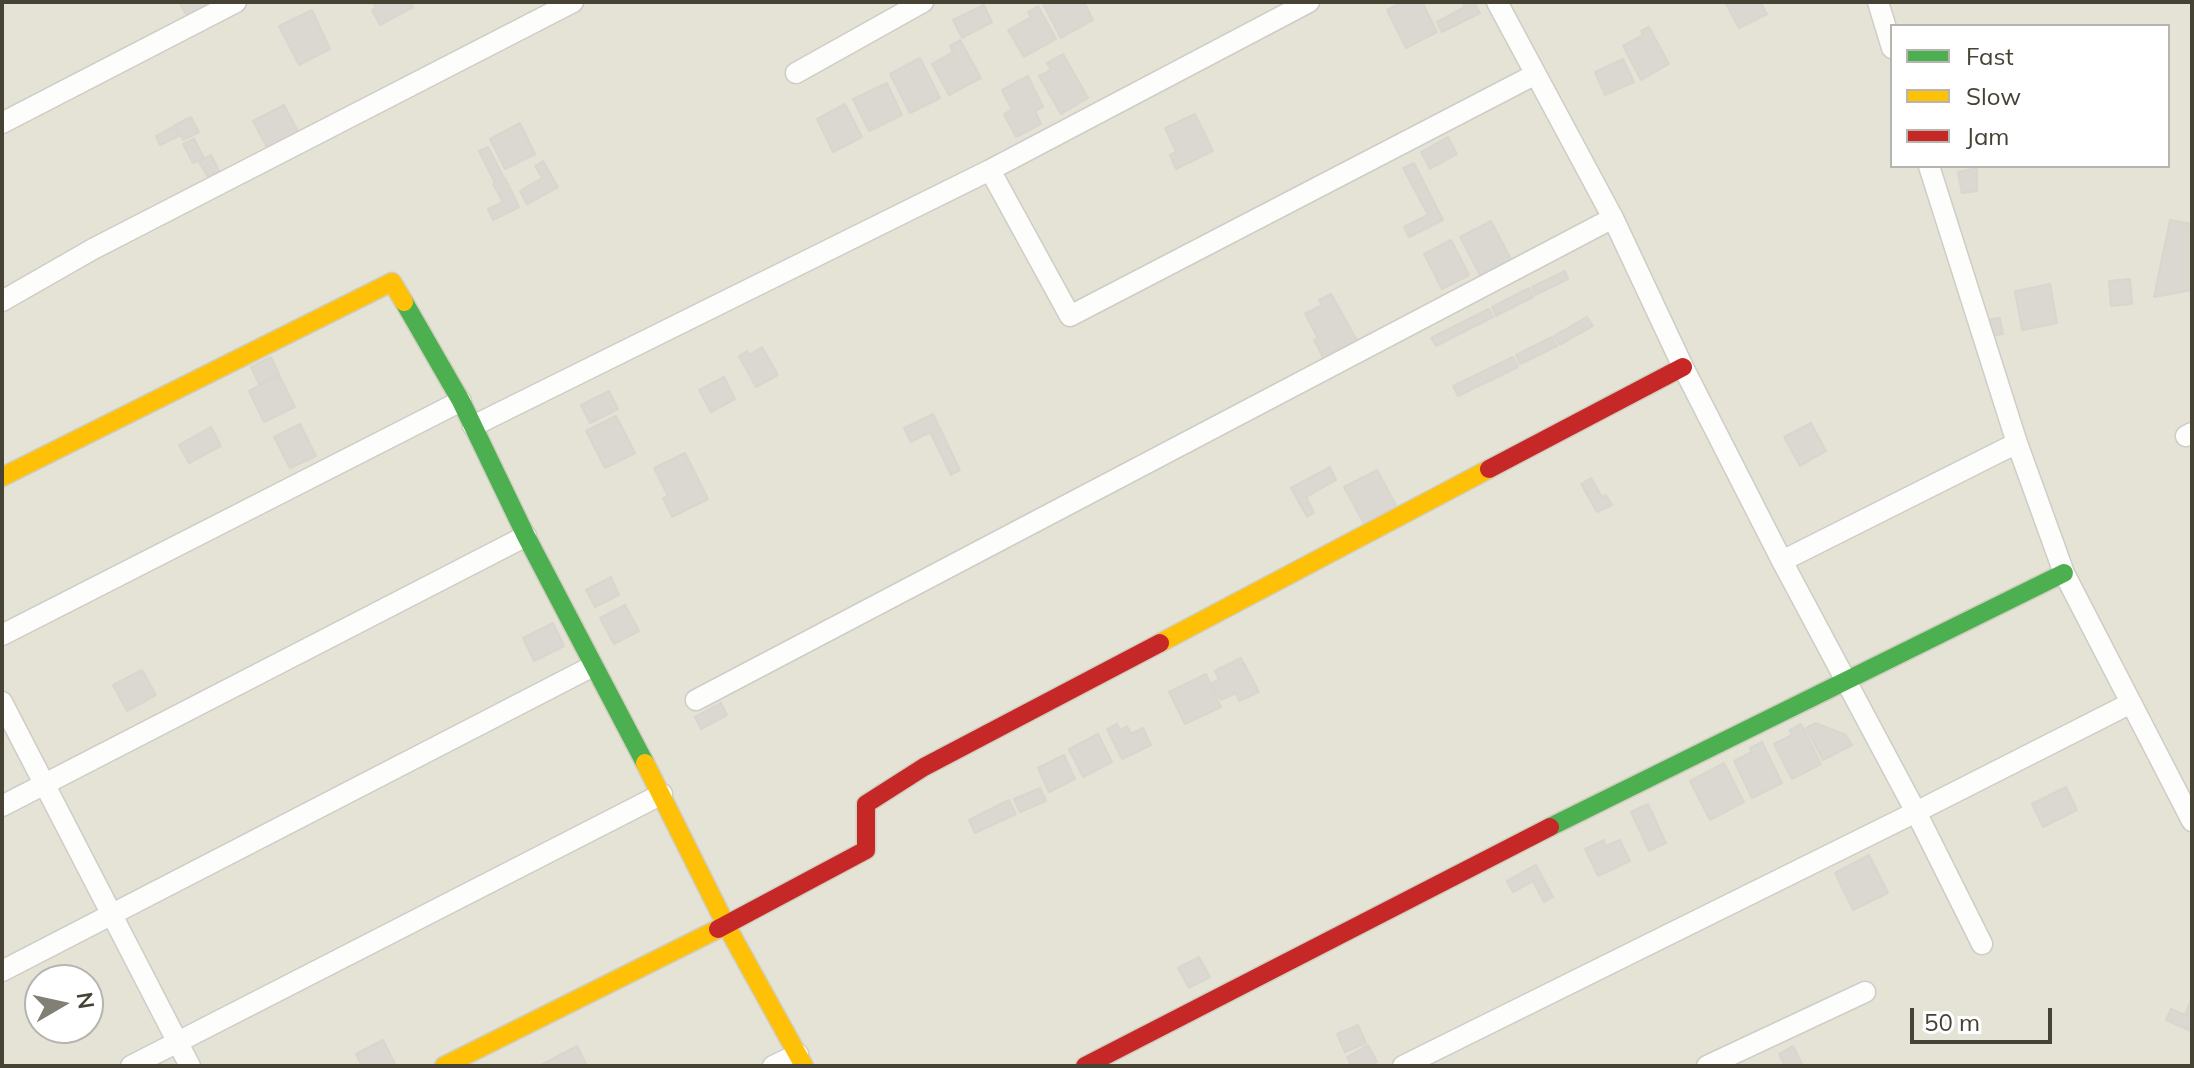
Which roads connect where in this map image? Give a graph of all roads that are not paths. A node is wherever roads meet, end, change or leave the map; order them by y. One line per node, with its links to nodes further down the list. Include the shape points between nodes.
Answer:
1 (236, 2): 10 (street)
2 (573, 2): 14 (street)
3 (923, 2): 8 (street)
4 (1309, 2): 12 (street)
5 (1497, 2): 9 (street)
6 (1878, 2): 7 (street)
7 (1890, 41)
8 (796, 73)
9 (1534, 75): 12 (street, via 1070,316); 13 (street)
10 (2, 123)
11 (1930, 168): 18 (street)
12 (990, 170): 17 (street)
13 (1613, 218): 15 (street); 26 (street)
14 (2, 301)
15 (1683, 367): 21 (street); 35 (street, via 924,767 866,804 866,850)
16 (461, 401): 17 (street); 19 (street, via 392,282); 23 (street)
17 (473, 426): 20 (street)
18 (2017, 443): 21 (street); 22 (street)
19 (2, 477)
20 (526, 536): 24 (street); 29 (street)
21 (1782, 561): 25 (street)
22 (2064, 573): 25 (street); 28 (street)
23 (2, 635)
24 (593, 666): 30 (street); 34 (street)
25 (1843, 680): 32 (street); 45 (street)
26 (696, 700)
27 (2, 702): 29 (street)
28 (2131, 703): 32 (street); 33 (street)
29 (43, 785): 31 (street); 34 (street)
30 (662, 794): 35 (street); 39 (street)
31 (2, 806)
32 (1916, 812): 36 (street); 46 (street)
33 (2192, 821)
34 (111, 916): 37 (street); 39 (street)
35 (726, 925): 40 (street); 43 (street)
36 (1982, 944)
37 (2, 971)
38 (1865, 992): 47 (street)
39 (178, 1043): 41 (street); 42 (street)
40 (801, 1060): 44 (street)
41 (131, 1066)
42 (190, 1066)
43 (444, 1066)
44 (773, 1066)
45 (1085, 1066)
46 (1403, 1066)
47 (1707, 1066)

